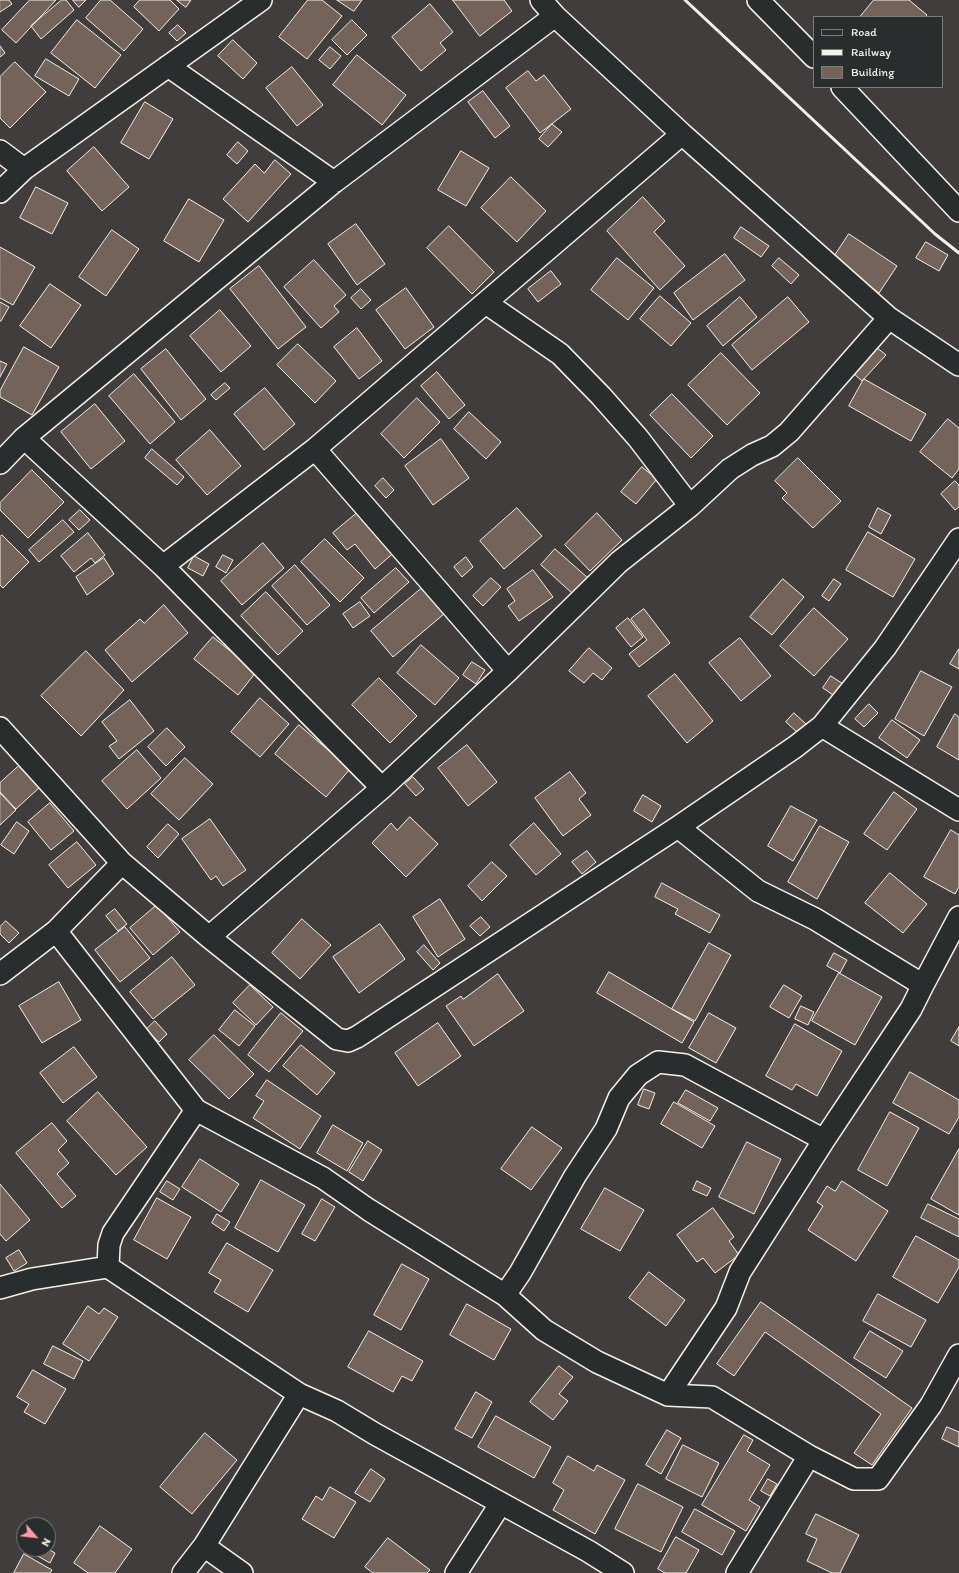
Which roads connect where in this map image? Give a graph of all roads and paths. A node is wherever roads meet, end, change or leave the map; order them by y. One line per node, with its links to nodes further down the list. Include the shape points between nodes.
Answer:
1 (261, 0): 6 (street)
2 (542, 0): 4 (street)
3 (758, 0): 5 (street)
4 (555, 16): 8 (street); 11 (street)
5 (813, 56)
6 (168, 66): 10 (street); 11 (street)
7 (843, 88): 13 (street)
8 (682, 134): 14 (street); 15 (street)
9 (0, 151): 10 (street)
10 (24, 170): 12 (street)
11 (334, 182): 17 (street)
12 (0, 192)
13 (959, 210)
14 (486, 303): 18 (street); 20 (street, via 560,354 612,408)
15 (889, 318): 16 (street); 20 (street, via 789,432 772,446 730,469)
16 (959, 365)
17 (24, 438): 19 (street); 22 (street)
18 (315, 449): 22 (street); 23 (street)
19 (0, 463)
20 (690, 506): 23 (street, via 619,562)
21 (959, 539): 24 (street, via 886,648)
22 (163, 566): 26 (street)
23 (508, 671): 26 (street)
24 (822, 726): 27 (street); 28 (street)
25 (0, 728): 29 (street)
26 (382, 788): 32 (street)
27 (959, 810)
28 (678, 827): 32 (street, via 348,1041 337,1039); 34 (street, via 758,890 815,919)
29 (122, 863): 31 (street); 32 (street)
30 (959, 917): 34 (street)
31 (56, 931): 33 (street); 35 (street)
32 (209, 937)
33 (0, 974)
34 (922, 986): 36 (street, via 911,1009)
35 (196, 1110): 37 (street, via 113,1233 108,1245); 39 (street, via 323,1178 369,1210)
36 (824, 1140): 39 (street, via 685,1065 658,1062 638,1075 619,1098 606,1129 575,1176); 42 (street, via 740,1272 726,1308)
37 (108, 1267): 38 (street, via 32,1279); 41 (street)
38 (0, 1288)
39 (505, 1295): 42 (street, via 544,1330 597,1362)
40 (959, 1355): 43 (street, via 931,1405 878,1479 854,1479)
41 (299, 1394): 44 (street, via 337,1411); 45 (street)
42 (668, 1395): 43 (street, via 712,1396)
43 (809, 1456): 50 (street)
44 (501, 1503): 48 (street); 49 (street)
45 (204, 1546): 46 (street); 47 (street)
46 (183, 1573)
47 (242, 1573)
48 (456, 1573)
49 (623, 1573)
50 (737, 1573)

